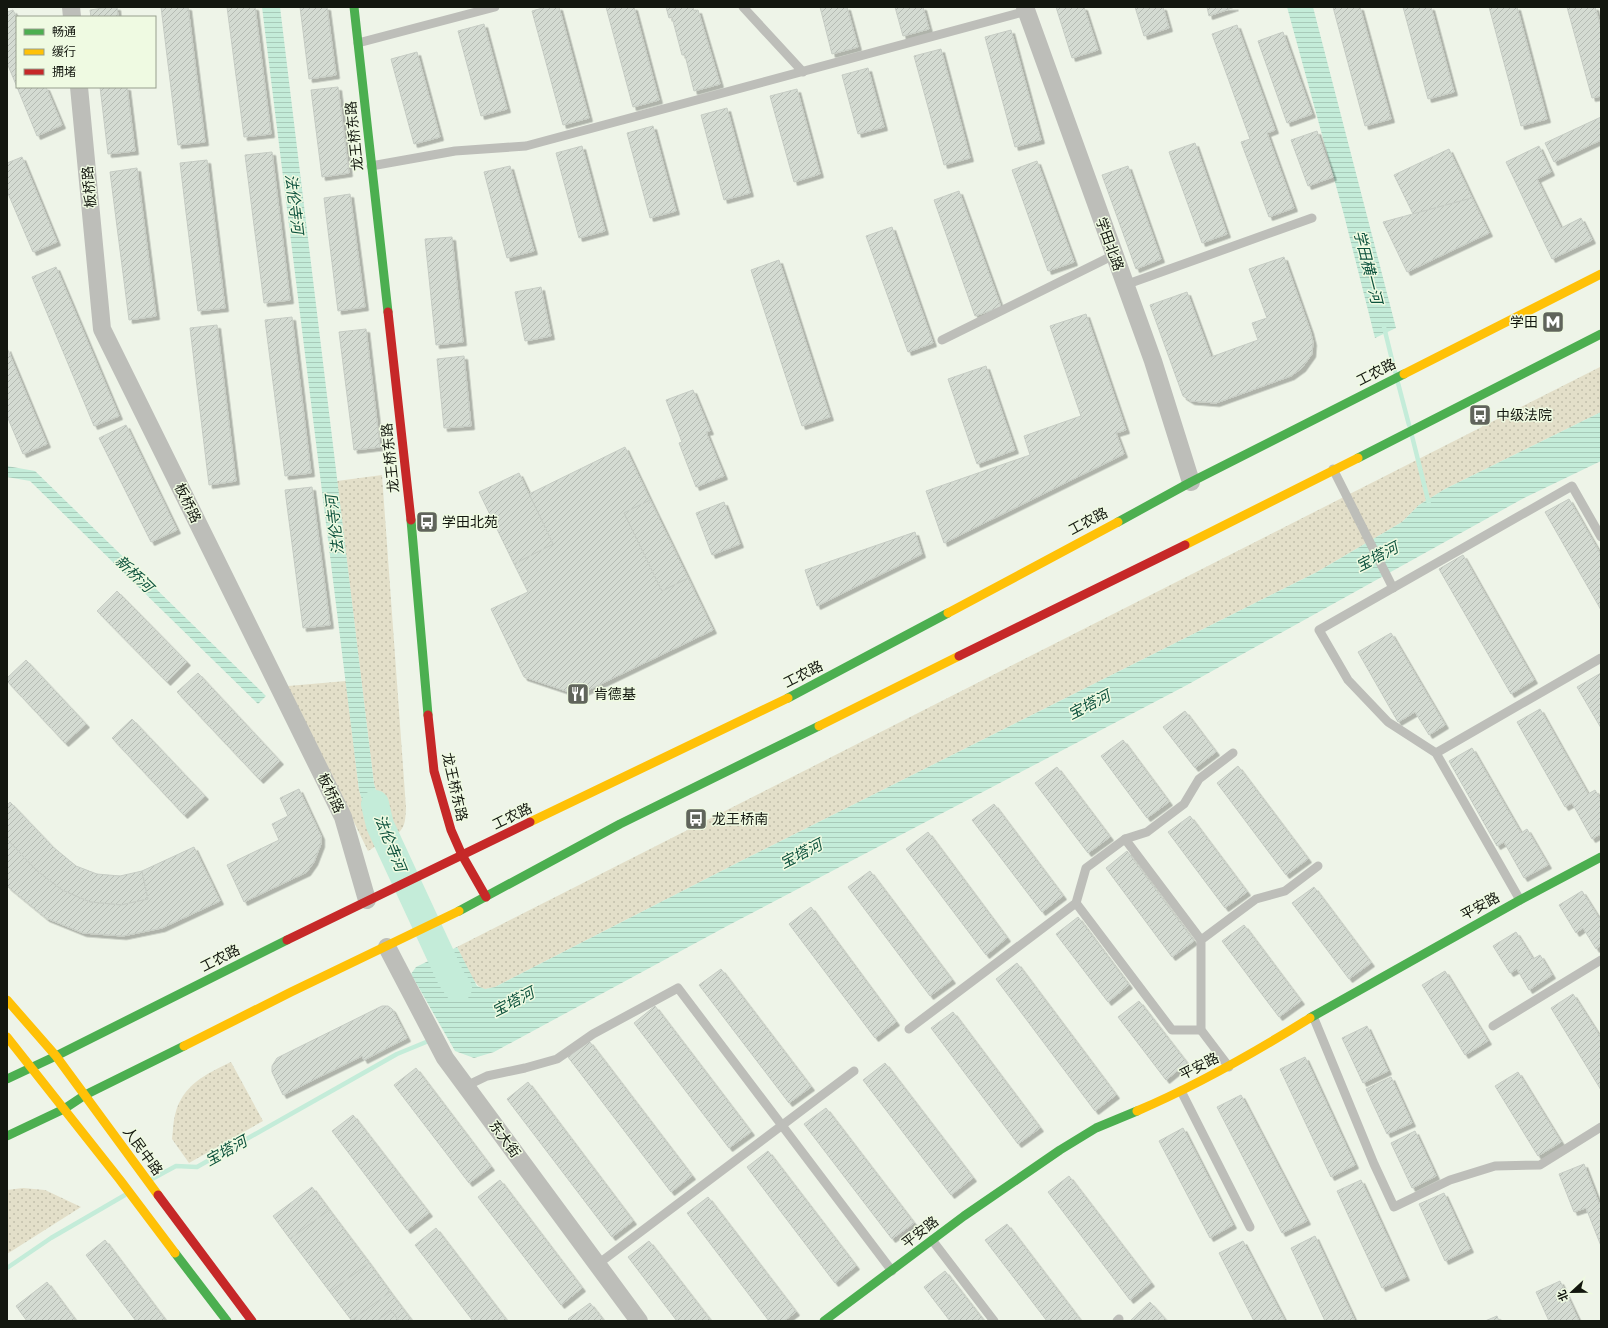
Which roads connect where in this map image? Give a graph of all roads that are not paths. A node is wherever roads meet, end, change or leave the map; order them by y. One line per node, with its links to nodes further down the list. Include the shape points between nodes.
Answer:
1 (354, 7): 7 (main road, 龙王桥东路)
2 (457, 7): 6 (lane)
3 (495, 7): 6 (lane)
4 (743, 7): 8 (lane)
5 (1026, 9): 8 (lane); 12 (street, 学田北路)
6 (460, 16): 7 (lane)
7 (358, 43): 10 (main road, 龙王桥东路)
8 (803, 72): 10 (lane, via 526,146 455,150)
9 (79, 88): 29 (street, 板桥路, via 102,329 343,817)
10 (371, 166): 25 (main road, 龙王桥东路, via 412,529 434,771 451,830)
11 (1312, 218): 14 (lane)
12 (1114, 255): 14 (street, 学田北路); 16 (lane)
13 (1601, 274): 18 (main road, 工农路)
14 (1125, 285): 18 (street, 学田北路)
15 (1601, 334): 17 (main road)
16 (942, 340)
17 (1333, 469): 20 (lane); 28 (main road, via 1215,530 620,824)
18 (1191, 482): 25 (main road, 工农路, via 805,690)
19 (1601, 537): 20 (lane, via 1572,486)
20 (1391, 584): 23 (lane, via 1319,630 1348,680 1378,712 1388,722)
21 (1601, 658): 23 (lane)
22 (1233, 753): 24 (lane, via 1199,779 1184,804 1147,832)
23 (1436, 753): 30 (lane)
24 (1125, 839): 31 (lane, via 1086,868); 32 (lane)
25 (462, 855): 28 (main road, 龙王桥东路); 29 (main road, 工农路)
26 (1601, 857): 30 (main road, 平安路)
27 (1318, 866): 32 (lane, via 1285,891 1256,899)
28 (486, 897): 33 (main road)
29 (367, 900): 41 (main road, 工农路)
30 (1520, 900): 36 (main road, 平安路)
31 (1076, 904): 38 (lane); 39 (lane, via 1172,1030)
32 (1201, 940): 39 (lane)
33 (394, 944): 46 (street, 东大街, via 445,1058); 48 (main road, via 291,992)
34 (1601, 960): 37 (lane)
35 (7, 1000): 41 (main road, 人民中路)
36 (1313, 1016): 43 (main road, 平安路); 51 (lane, via 1394,1207 1450,1180 1495,1166 1540,1165)
37 (1493, 1026)
38 (909, 1030)
39 (1201, 1030): 43 (lane)
40 (7, 1037): 42 (main road)
41 (56, 1056): 42 (main road, 工农路); 48 (main road, 人民中路)
42 (32, 1067): 45 (main road, 工农路); 49 (main road)
43 (1229, 1067): 47 (main road, 平安路)
44 (854, 1071): 50 (lane)
45 (7, 1079)
46 (466, 1086): 50 (lane, via 486,1076 557,1059 592,1034 678,988); 55 (street, 东大街)
47 (1181, 1091): 53 (lane); 54 (main road, 平安路, via 1096,1128 1060,1150)
48 (85, 1095): 49 (main road); 58 (main road, 人民中路)
49 (64, 1109): 52 (main road); 57 (main road)
50 (782, 1125): 55 (lane); 56 (lane)
51 (1601, 1127)
52 (7, 1136)
53 (1250, 1227)
54 (932, 1240): 56 (main road, 平安路); 61 (lane)
55 (598, 1264): 59 (street, 东大街)
56 (892, 1271): 60 (main road, 平安路)
57 (227, 1321)
58 (252, 1321)
59 (639, 1321)
60 (824, 1321)
61 (994, 1321)

